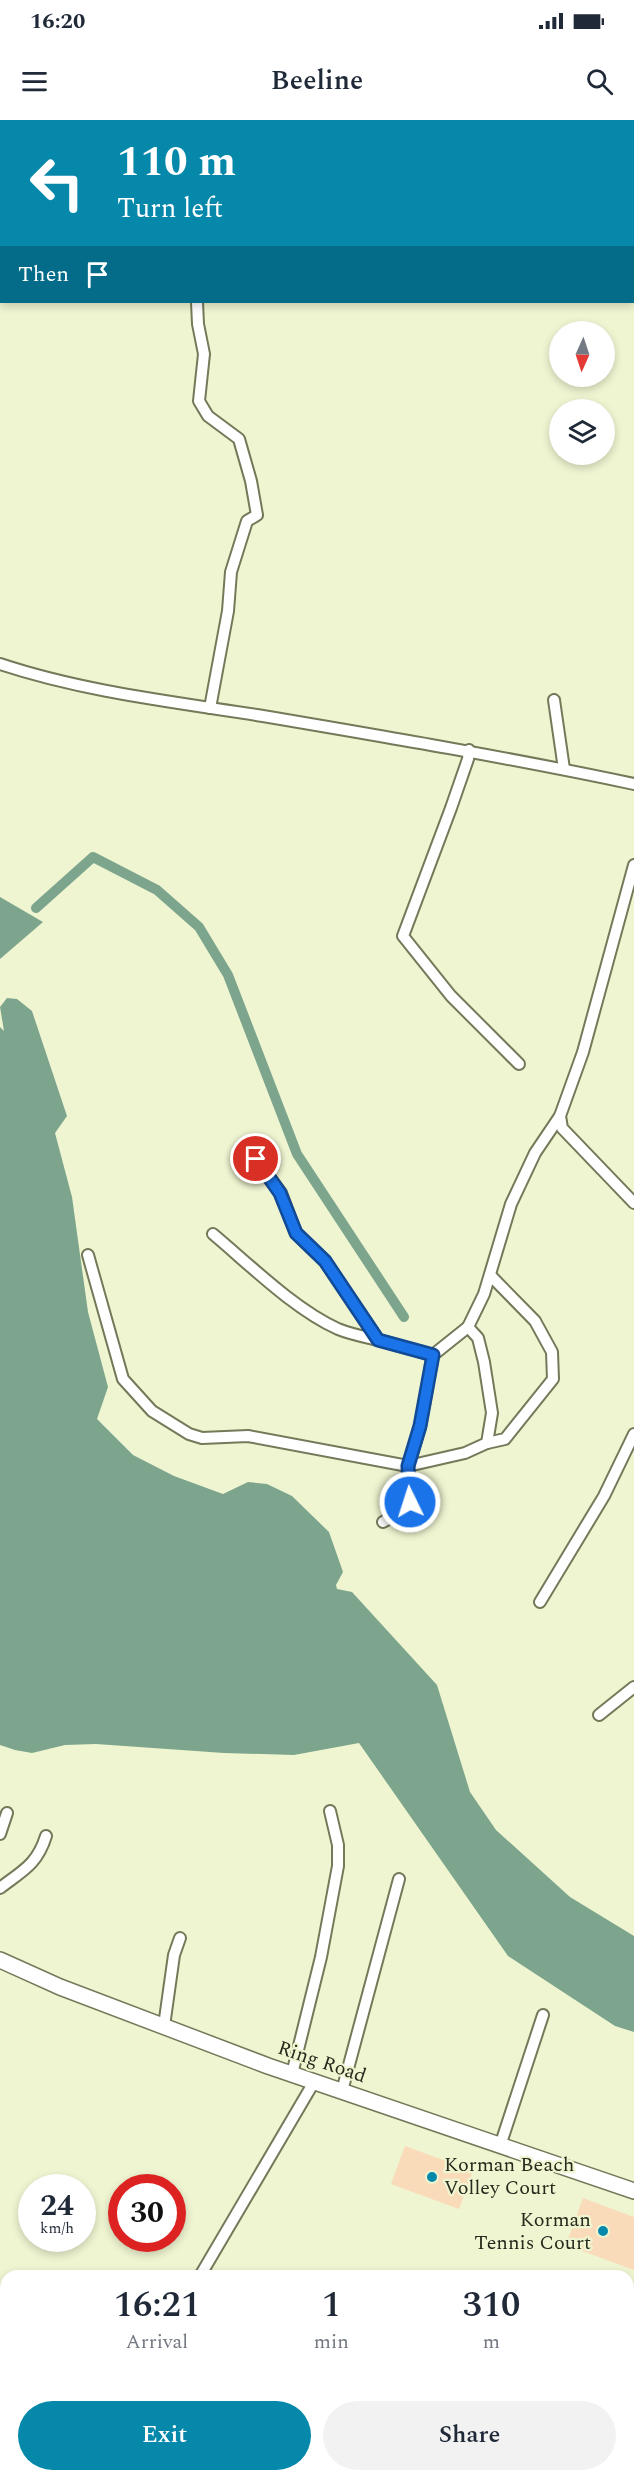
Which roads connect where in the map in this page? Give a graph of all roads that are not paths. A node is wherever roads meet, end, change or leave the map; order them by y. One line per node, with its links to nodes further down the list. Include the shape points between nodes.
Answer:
1 (197, 303): 4 (street, via 204,354 199,401 208,416 239,439 256,515 247,521 231,572)
2 (0, 664): 4 (street, via 38,676)
3 (554, 700): 6 (street)
4 (210, 708): 5 (street)
5 (469, 750): 6 (street); 9 (street, via 403,936 451,996)
6 (564, 769): 7 (street)
7 (634, 784)
8 (634, 865): 10 (street, via 583,1053)
9 (519, 1064)
10 (560, 1116): 12 (street, via 562,1128); 15 (street, via 535,1153 511,1204)
11 (256, 1159): 17 (street, via 280,1193 296,1233 325,1261)
12 (634, 1203)
13 (213, 1234): 17 (street, via 263,1278 309,1311 338,1329)
14 (88, 1255): 21 (street, via 123,1379 152,1411 202,1438 248,1436)
15 (490, 1275): 16 (street); 20 (street, via 536,1321 552,1352 553,1379 505,1438)
16 (468, 1327): 18 (street); 20 (street, via 478,1338 484,1362 492,1413)
17 (378, 1340): 18 (street)
18 (433, 1355): 21 (street)
19 (634, 1434): 23 (street, via 604,1496)
20 (487, 1443): 21 (street, via 465,1453)
21 (408, 1466): 22 (street, via 410,1502)
22 (383, 1522)
23 (540, 1602)
24 (634, 1687): 25 (street)
25 (599, 1715)
26 (330, 1811): 36 (street, via 338,1845 338,1866 321,1957)
27 (6, 1813): 28 (street)
28 (0, 1834)
29 (46, 1836): 31 (street, via 24,1873)
30 (399, 1879): 38 (street)
31 (0, 1888)
32 (180, 1938): 35 (street)
33 (0, 1960): 35 (main road, Ring Road)
34 (543, 2015): 39 (street)
35 (164, 2026): 36 (main road, Ring Road)
36 (292, 2074): 37 (main road, Ring Road)
37 (314, 2082): 38 (main road, Ring Road); 41 (street)
38 (342, 2091): 39 (main road, Ring Road)
39 (500, 2146): 40 (main road, Ring Road)
40 (634, 2191)
41 (204, 2270)

